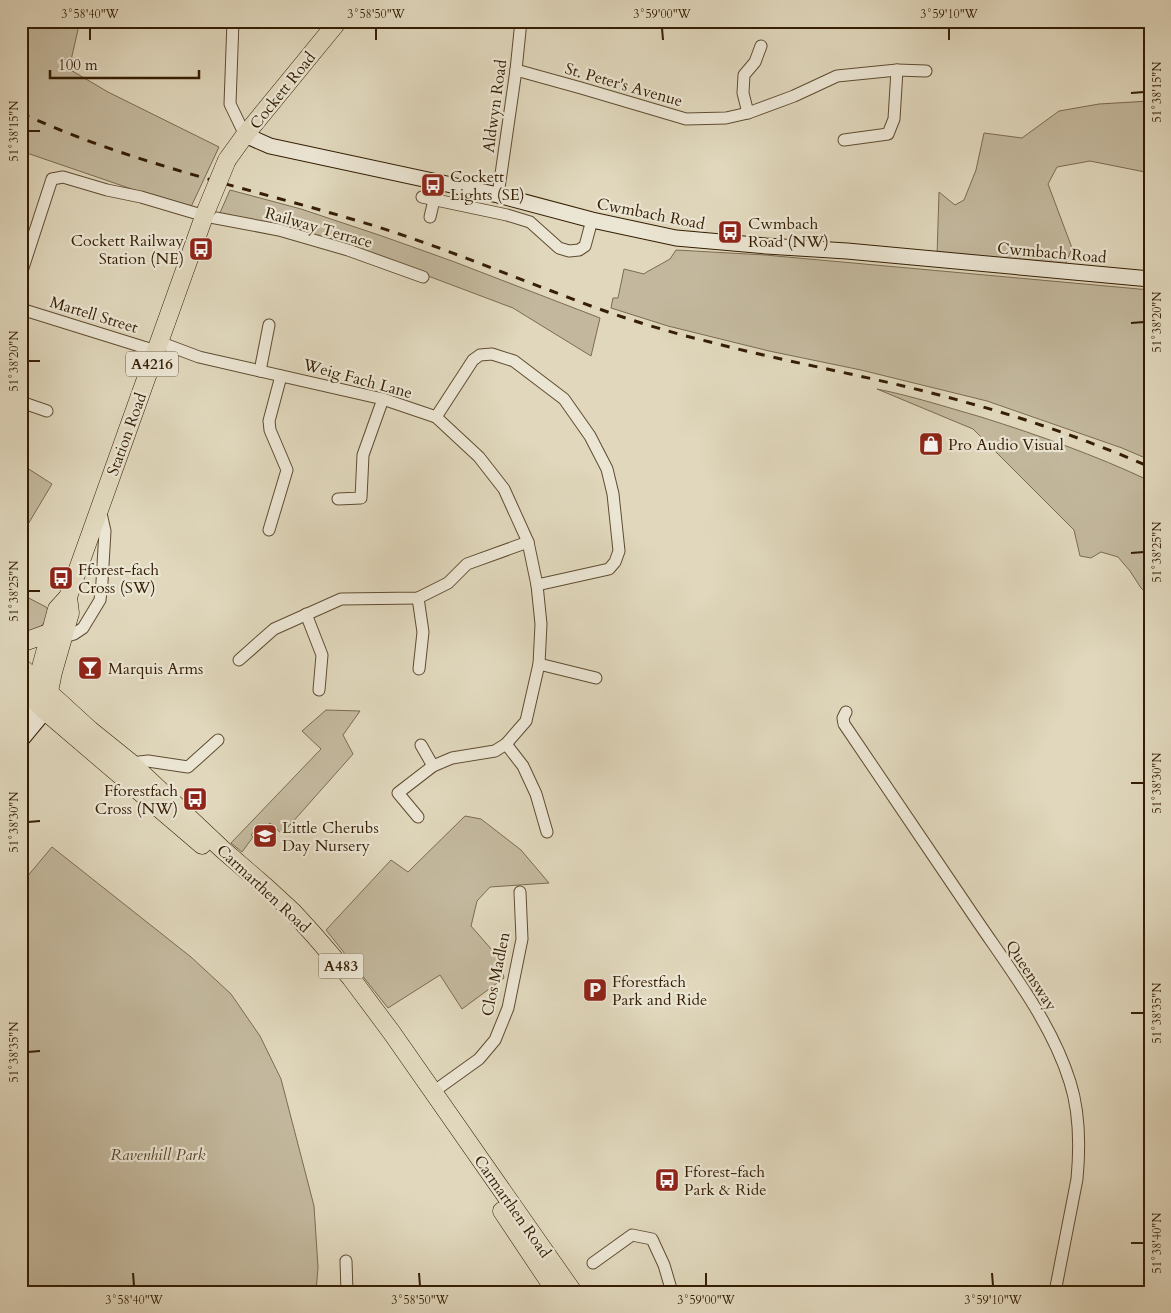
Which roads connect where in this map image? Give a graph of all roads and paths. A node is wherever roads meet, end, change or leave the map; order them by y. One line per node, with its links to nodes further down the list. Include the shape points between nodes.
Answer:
1 (233, 21): 9 (street, via 230,104)
2 (337, 21): 9 (main road, Cockett Road / A4216)
3 (521, 21): 5 (street, Aldwyn Road)
4 (761, 46): 8 (street, via 755,62 744,75 743,93)
5 (516, 70): 8 (street, St. Peter's Avenue, via 686,119 726,118); 11 (street, Aldwyn Road)
6 (897, 70): 7 (street, St. Peter's Avenue); 8 (street, St. Peter's Avenue, via 837,76); 10 (street, via 894,119 888,134)
7 (926, 71)
8 (748, 113)
9 (245, 135): 11 (main road, Cwmbach Road, via 270,146); 14 (main road, Station Road / A4216, bridge, via 226,160)
10 (844, 140)
11 (498, 195): 16 (main road, Cwmbach Road)
12 (422, 197): 13 (street)
13 (434, 200): 15 (street); 16 (street, via 530,222 559,248 569,252 585,246)
14 (206, 213): 17 (street, Railway Terrace, via 107,190 63,176 52,179); 19 (street, Railway Terrace, via 348,250); 23 (main road, Station Road / A4216)
15 (430, 217)
16 (592, 220): 20 (main road, Cwmbach Road, via 700,241)
17 (26, 241): 18 (street)
18 (21, 274)
19 (423, 277)
20 (1150, 279)
21 (21, 309): 23 (street, Martell Street)
22 (269, 325): 24 (street)
23 (158, 346): 24 (street, Weig Fach Lane); 31 (main road, Station Road / A4216)
24 (260, 371): 25 (street, Weig Fach Lane)
25 (281, 376): 26 (street, Weig Fach Lane); 32 (street, via 269,420 286,470)
26 (383, 399): 29 (street, Weig Fach Lane); 30 (street, via 363,455 361,498)
27 (21, 402): 28 (street)
28 (47, 411)
29 (436, 417): 33 (street, Weig Fach Lane, via 479,457 504,489); 34 (street, via 473,360 492,354 514,361 564,399 590,436 607,469 619,552 609,569)
30 (338, 499)
31 (100, 508): 37 (main road, Station Road / A4216, via 68,597 57,609); 37 (street, via 105,531 100,600 83,628 74,634)
32 (269, 530)
33 (528, 542): 34 (street, Weig Fach Lane); 35 (street, via 467,564 448,583)
34 (537, 586): 40 (street, Weig Fach Lane, via 541,624)
35 (418, 598): 36 (street, via 341,599); 42 (street, via 423,632)
36 (306, 614): 39 (street, via 274,629); 45 (street, via 322,655)
37 (56, 635): 38 (main road); 44 (main road, Station Road / A4216)
38 (21, 643)
39 (239, 660)
40 (539, 664): 43 (street); 51 (street, Weig Fach Lane, via 526,721)
41 (21, 667): 44 (main road, Carmarthen Road / A483)
42 (419, 669)
43 (596, 678)
44 (35, 690): 46 (main road, Carmarthen Road / A483); 48 (main road); 53 (main road, Carmarthen Road / A483)
45 (319, 690)
46 (45, 712): 49 (main road); 62 (main road, Carmarthen Road / A483, via 247,884 322,959 412,1082)
47 (846, 712): 65 (street, Queensway, via 844,724 1025,992 1062,1058 1076,1105 1079,1156)
48 (21, 731)
49 (21, 740)
50 (218, 740): 53 (street, via 188,767 148,760)
51 (506, 744): 54 (street, Weig Fach Lane, via 495,751 452,758); 56 (street, via 523,766 536,794)
52 (421, 745): 54 (street)
53 (131, 763): 58 (main road, Carmarthen Road / A483, via 303,923 351,978)
54 (433, 766): 55 (street, Weig Fach Lane, via 398,793)
55 (418, 817)
56 (547, 832)
57 (520, 892): 58 (street, Clos Madlen, via 522,939 508,1008 495,1040 479,1060)
58 (433, 1092): 63 (main road, Carmarthen Road / A483)
59 (346, 1261): 61 (street)
60 (594, 1263): 64 (street, via 632,1235 652,1239)
61 (347, 1292)
62 (556, 1292)
63 (573, 1292)
64 (672, 1292)
65 (1055, 1292)

